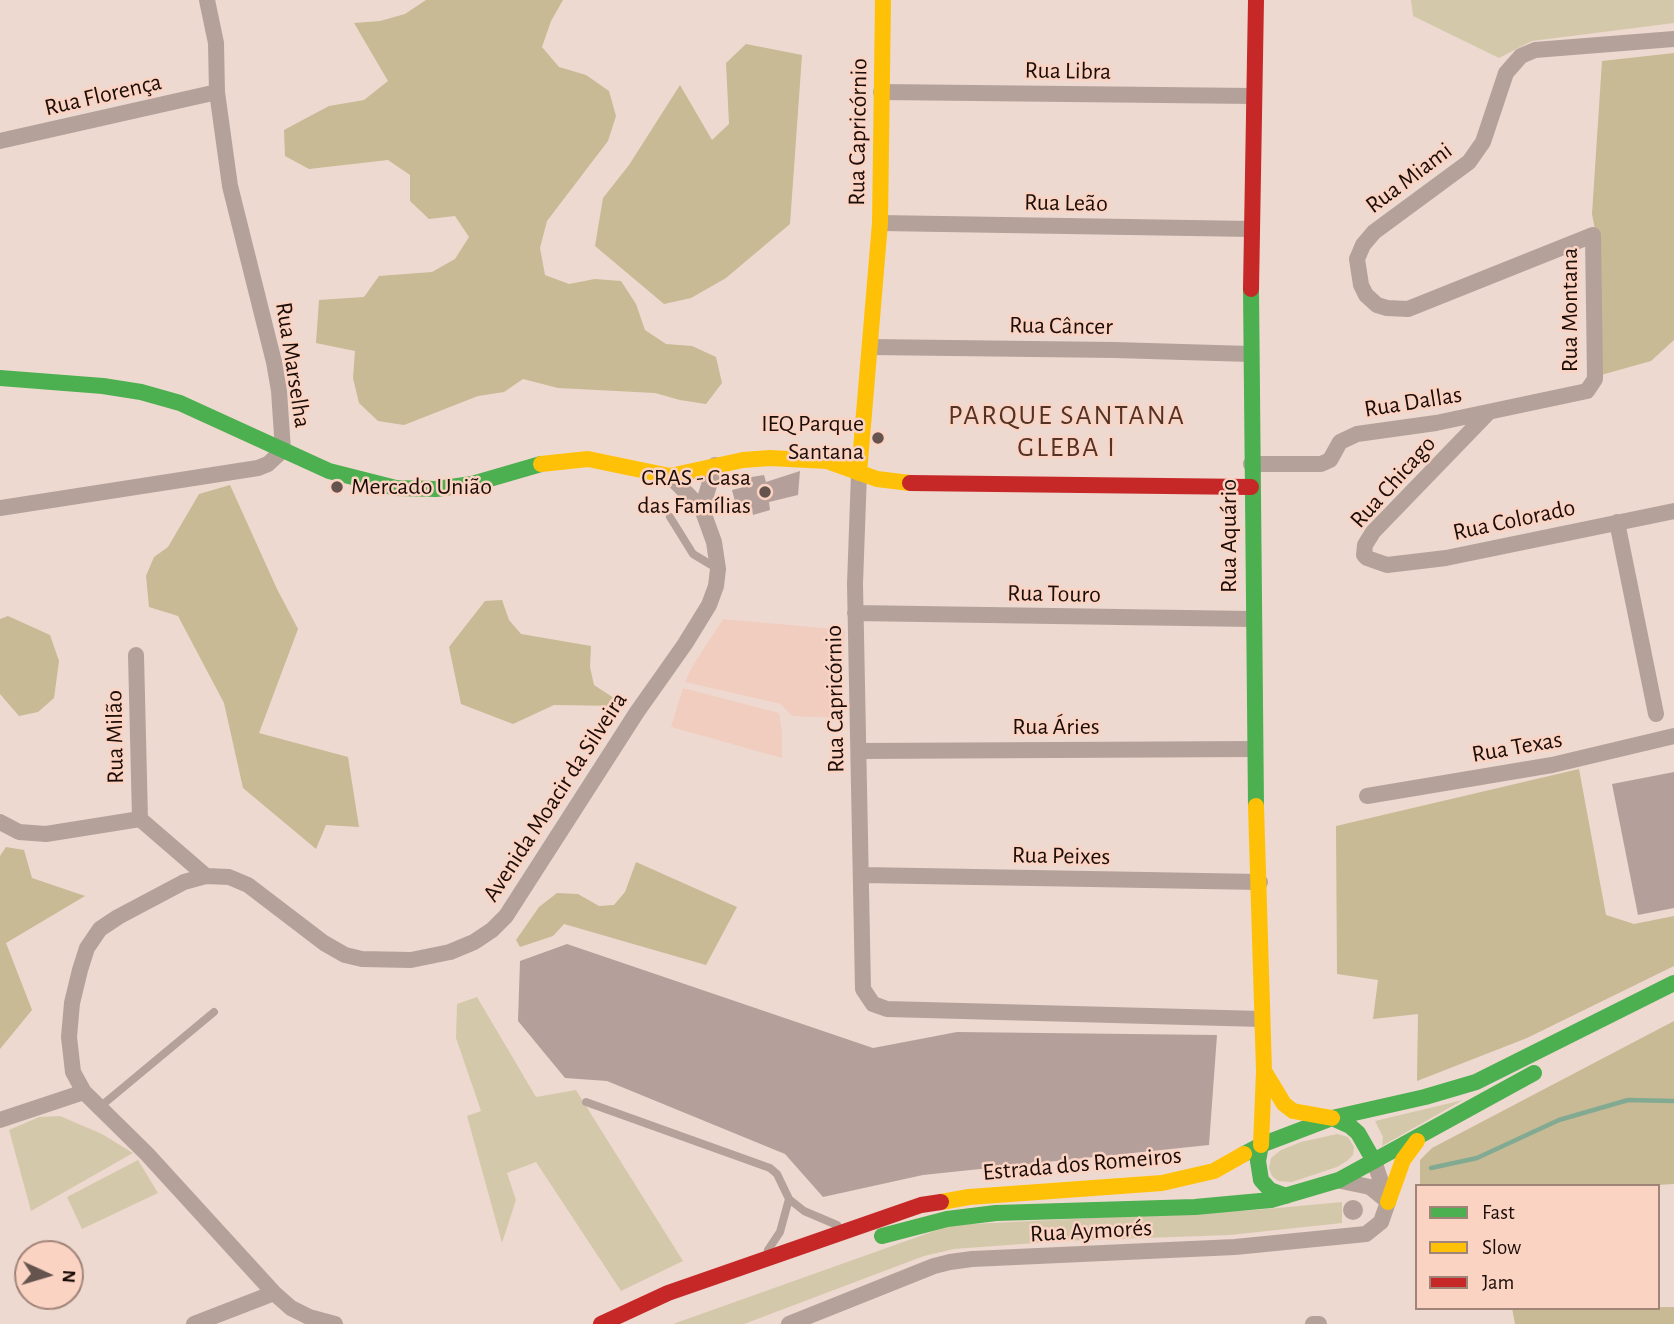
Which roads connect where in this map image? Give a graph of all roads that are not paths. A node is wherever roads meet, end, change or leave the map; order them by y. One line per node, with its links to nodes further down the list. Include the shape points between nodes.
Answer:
1 (207, 0): 5 (street, Rua Marselha, via 216,43)
2 (883, 0): 6 (street, Rua Capricórnio)
3 (1256, 0): 7 (street, Rua Aquário)
4 (1674, 39): 11 (street, Rua Miami, via 1535,50 1521,56 1506,72 1483,142 1469,162 1363,245 1357,259 1360,285 1377,305 1415,307)
5 (217, 92): 8 (street, Rua Florença); 17 (street, Rua Marselha, via 234,206 274,362)
6 (881, 92): 7 (street, Rua Libra); 9 (street, Rua Capricórnio)
7 (1254, 96): 10 (street, Rua Aquário)
8 (0, 141)
9 (880, 223): 10 (street, Rua Leão); 12 (street, Rua Capricórnio)
10 (1252, 229): 13 (street, Rua Aquário)
11 (1593, 235): 15 (street, Rua Montana, via 1595,379)
12 (870, 347): 13 (street, Rua Câncer); 20 (street, Rua Capricórnio)
13 (1250, 354): 18 (street, Rua Aquário)
14 (0, 378): 17 (street, via 141,392 180,403)
15 (1591, 386): 16 (street, Rua Dallas, via 1587,391)
16 (1489, 412): 18 (street, Rua Dallas, via 1357,434 1340,442 1330,460 1321,464); 28 (street, Rua Chicago, via 1373,532)
17 (283, 450): 21 (street, via 348,477 415,489 472,484 571,458); 23 (street, Rua Marselha, via 258,468)
18 (1251, 464): 22 (street, Rua Aquário)
19 (715, 465): 20 (street, via 795,458 827,461); 21 (street); 24 (street)
20 (859, 473): 22 (street, via 917,484); 30 (street, Rua Capricórnio)
21 (670, 476): 24 (street, Avenida Moacir da Silveira)
22 (1251, 487): 31 (street, Rua Aquário)
23 (0, 508)
24 (702, 509): 29 (street, Avenida Moacir da Silveira)
25 (1674, 511): 27 (street, Rua Colorado)
26 (670, 517): 29 (lane, via 693,554)
27 (1617, 522): 28 (street, Rua Colorado, via 1434,559 1387,565); 33 (street)
28 (1364, 555)
29 (718, 569): 41 (street, Avenida Moacir da Silveira, via 709,605 697,626 506,916 474,942 411,960 345,955 248,885 229,877)
30 (855, 614): 31 (street, Rua Touro); 36 (street, Rua Capricórnio)
31 (1252, 619): 35 (street, Rua Aquário)
32 (135, 655): 38 (street, Rua Milão)
33 (1656, 714)
34 (1674, 736): 37 (street, Rua Texas, via 1552,765)
35 (1254, 749): 36 (street, Rua Áries); 42 (street, Rua Aquário)
36 (859, 751): 40 (street, Rua Capricórnio)
37 (1367, 796)
38 (139, 819): 39 (street, via 46,834 19,831); 41 (street)
39 (0, 822)
40 (862, 875): 42 (street, Rua Peixes); 45 (street, Rua Capricórnio, via 863,989 881,1008)
41 (206, 876): 48 (street, Avenida Moacir da Silveira, via 184,882 118,917 100,929 88,948 72,1003 69,1037 73,1072)
42 (1260, 882): 45 (street, Rua Aquário)
43 (1674, 983): 51 (street, Estrada dos Romeiros, via 1476,1082)
44 (214, 1012): 50 (lane)
45 (1262, 1019): 47 (street, Rua Aquário)
46 (1548, 1066): 53 (street, Estrada dos Romeiros)
47 (1264, 1071): 51 (street, via 1293,1111); 54 (street, Rua Aquário)
48 (84, 1092): 50 (street, Avenida Moacir da Silveira); 52 (street)
49 (586, 1102): 58 (lane, via 770,1168 780,1177)
50 (101, 1107): 63 (street, Avenida Moacir da Silveira)
51 (1332, 1118): 54 (street, Estrada dos Romeiros); 55 (street, via 1358,1133)
52 (0, 1120)
53 (1421, 1135): 55 (street, Estrada dos Romeiros); 59 (street, via 1403,1160)
54 (1261, 1144): 57 (street, Rua Aquário, via 1261,1180); 60 (street, Estrada dos Romeiros, via 1214,1171 1180,1181 956,1198)
55 (1374, 1161): 56 (street, Estrada dos Romeiros); 59 (street)
56 (1339, 1180): 57 (street, Estrada dos Romeiros); 59 (street, via 1370,1187)
57 (1286, 1196): 61 (street, Estrada dos Romeiros, via 1195,1208 972,1216 925,1223)
58 (789, 1199): 60 (lane, via 820,1220); 62 (lane, via 780,1232)
59 (1388, 1202): 67 (street, Rua Aymorés, via 1377,1228 1366,1234 1234,1247 950,1262)
60 (850, 1229): 62 (street, Estrada dos Romeiros)
61 (865, 1242)
62 (760, 1261): 66 (street, Estrada dos Romeiros, via 667,1293)
63 (274, 1293): 64 (street); 65 (street, Avenida Moacir da Silveira, via 291,1308)
64 (194, 1324)
65 (335, 1324)
66 (601, 1324)
67 (789, 1324)
68 (1313, 1324): 69 (street)
69 (1319, 1324)

